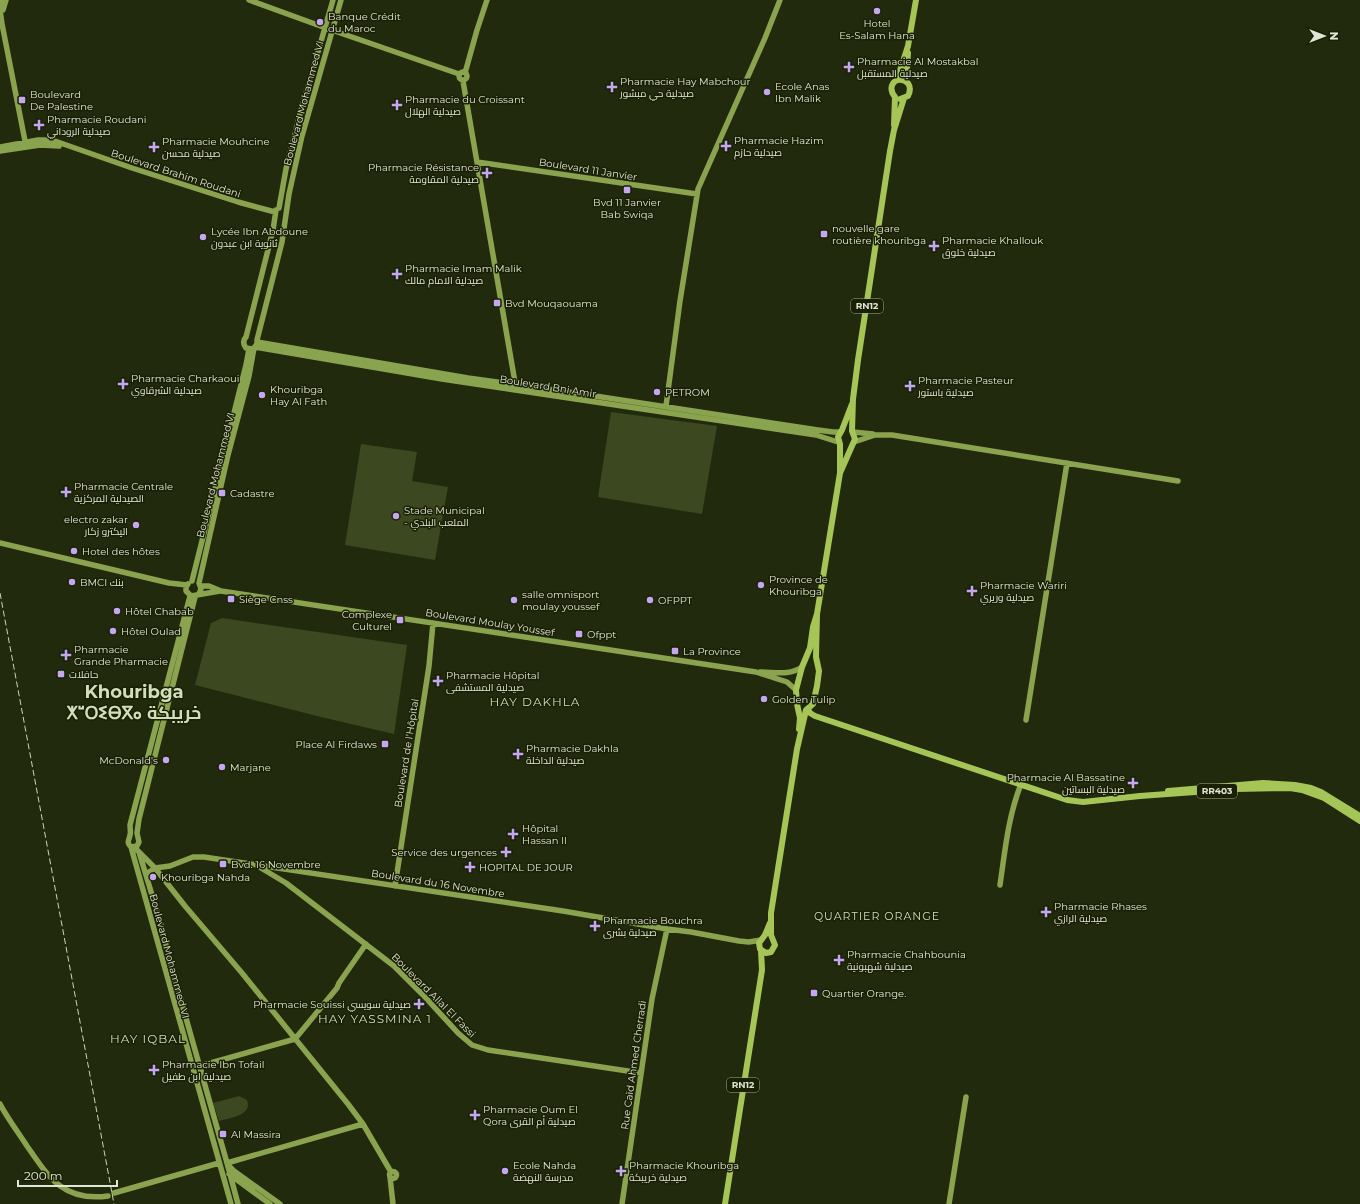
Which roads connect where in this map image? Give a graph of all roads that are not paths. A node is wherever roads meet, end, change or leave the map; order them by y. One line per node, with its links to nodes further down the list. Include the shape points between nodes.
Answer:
1 (2, 0): 9 (main road)
2 (6, 0): 9 (main road)
3 (249, 0): 10 (main road)
4 (333, 0): 10 (main road, Boulevard Mohammed VI)
5 (341, 0): 11 (main road, Boulevard Mohammed VI)
6 (487, 0): 13 (main road)
7 (780, 0): 26 (main road)
8 (916, 0): 12 (main road)
9 (1, 16): 21 (main road)
10 (326, 28): 11 (main road); 27 (main road, Boulevard Mohammed VI, via 300,114)
11 (333, 31): 14 (main road); 28 (main road, Boulevard Mohammed VI, via 307,117)
12 (908, 46): 15 (main road); 17 (main road)
13 (465, 73): 14 (main road); 16 (main road, via 467,77)
14 (459, 74): 16 (main road)
15 (897, 80): 17 (main road); 18 (main road, via 891,87)
16 (463, 81): 25 (main road)
17 (906, 81): 19 (main road, via 910,91)
18 (895, 96): 19 (main road, via 899,99); 20 (main road, RN12)
19 (904, 98): 20 (main road, RN12)
20 (894, 130): 32 (main road, RN12)
21 (23, 142): 22 (main road, Boulevard Brahim Roudani); 23 (main road, Boulevard Brahim Roudani); 23 (main road, Boulevard Brahim Roudani, via 52,140); 24 (main road, Boulevard Brahim Roudani)
22 (0, 147)
23 (73, 148): 27 (main road, Boulevard Brahim Roudani)
24 (0, 151)
25 (476, 162): 26 (main road, Boulevard 11 Janvier); 31 (main road)
26 (697, 194): 33 (main road)
27 (276, 212): 28 (main road, via 284,209); 28 (main road, via 281,219); 29 (main road, Boulevard Mohammed VI)
28 (285, 214): 30 (main road, Boulevard Mohammed VI, via 282,242)
29 (246, 337): 30 (main road, Boulevard Bni Amir, via 253,336); 30 (main road, via 244,346)
30 (254, 345): 31 (main road, Boulevard Bni Amir, via 406,373); 43 (main road, Boulevard Mohammed VI, via 246,365); 44 (main road, Boulevard Mohammed VI)
31 (516, 387): 33 (main road, Boulevard Bni Amir); 37 (main road, Boulevard Bni Amir, via 816,435)
32 (853, 399): 34 (main road, RN12); 35 (main road, RN12)
33 (666, 406): 34 (main road, Boulevard Bni Amir, via 818,430)
34 (841, 431): 35 (main road); 37 (main road, RN12)
35 (853, 431): 36 (main road); 38 (main road, RN12)
36 (875, 435): 38 (main road); 39 (main road, via 892,435)
37 (839, 443): 38 (main road, via 847,447); 40 (main road, RN12)
38 (853, 443): 40 (main road, RN12)
39 (1067, 463): 41 (main road); 58 (main road)
40 (840, 473): 47 (main road, RN12)
41 (1178, 481)
42 (0, 543): 46 (main road, via 169,583)
43 (192, 581): 44 (main road, Boulevard Moulay Youssef); 46 (main road)
44 (200, 584): 45 (main road, Boulevard Moulay Youssef); 46 (main road, Boulevard Mohammed VI, via 201,589)
45 (221, 591): 46 (main road, Boulevard Moulay Youssef); 48 (main road, Boulevard Moulay Youssef)
46 (191, 593): 64 (main road, via 130,825); 65 (main road, via 139,819)
47 (817, 614): 49 (main road, RN12); 50 (main road, RN12)
48 (433, 623): 52 (main road, Boulevard Moulay Youssef); 75 (main road, Boulevard de l'Hôpital, via 429,666)
49 (806, 659): 50 (main road); 51 (main road, RN12)
50 (817, 660): 54 (main road, RN12, via 819,671)
51 (802, 667): 52 (main road, via 789,673); 53 (main road, RN12)
52 (756, 672): 53 (main road, via 787,682)
53 (796, 690): 55 (main road, RN12)
54 (813, 704): 56 (main road); 57 (main road)
55 (798, 707): 56 (main road); 59 (main road, RN12, via 800,718)
56 (807, 710): 57 (main road, RR403); 59 (main road, RN12)
57 (820, 716): 60 (main road, RR403)
58 (1026, 720)
59 (797, 749): 76 (main road, RN12)
60 (1021, 784): 61 (main road, RR403); 74 (main road, via 1010,818)
61 (1067, 800): 62 (main road, RR403, via 1232,785 1286,784 1321,792); 63 (main road, RR403, via 1083,802 1236,789 1290,788 1324,798)
62 (1360, 816)
63 (1360, 821)
64 (130, 837): 65 (main road); 66 (main road, via 128,843)
65 (138, 838): 66 (main road, via 139,842)
66 (135, 848): 68 (main road); 71 (main road, Boulevard Mohammed VI); 94 (main road, Boulevard Mohammed VI)
67 (256, 865): 68 (main road, Boulevard du 16 Novembre, via 197,857); 69 (main road, Boulevard du 16 Novembre); 72 (main road, Boulevard Allal El Fassi)
68 (155, 868): 71 (main road); 85 (main road)
69 (278, 869): 70 (main road, Boulevard du 16 Novembre); 72 (main road); 73 (main road)
70 (291, 871): 73 (main road, via 286,874); 75 (main road, Boulevard du 16 Novembre)
71 (146, 874): 86 (main road, Boulevard Mohammed VI)
72 (276, 876): 73 (main road, Boulevard Allal El Fassi)
73 (285, 882): 81 (main road, Boulevard Allal El Fassi)
74 (1000, 884)
75 (395, 886): 77 (main road, Boulevard du 16 Novembre)
76 (770, 923): 78 (main road, RN12); 79 (main road, RN12)
77 (666, 929): 80 (main road, Boulevard du 16 Novembre); 87 (main road, Rue Caïd Ahmed Cherradi)
78 (772, 938): 79 (main road, via 767,936); 83 (main road, RN12, via 775,945)
79 (762, 939): 80 (main road, Boulevard du 16 Novembre); 82 (main road, RN12)
80 (749, 942): 82 (main road, Boulevard du 16 Novembre)
81 (366, 944): 85 (main road, via 337,988); 87 (main road, Boulevard Allal El Fassi, via 404,976 472,1045 488,1050)
82 (760, 949): 83 (main road, via 766,953); 84 (main road, RN12)
83 (770, 952): 84 (main road, RN12)
84 (763, 966): 104 (main road, RN12)
85 (294, 1037): 86 (main road); 92 (main road)
86 (200, 1064): 93 (main road, Boulevard Mohammed VI)
87 (641, 1073): 103 (main road, Rue Caïd Ahmed Cherradi)
88 (966, 1097): 105 (main road)
89 (0, 1104): 91 (main road)
90 (0, 1108): 91 (main road)
91 (5, 1113): 97 (main road, via 53,1181 74,1194 90,1197)
92 (362, 1123): 93 (main road); 102 (main road, via 392,1176)
93 (227, 1163): 94 (main road, via 226,1169); 94 (main road, via 221,1158); 95 (main road, Boulevard Mohammed VI); 101 (main road, via 234,1171)
94 (220, 1166): 95 (main road); 96 (main road); 98 (main road, Boulevard Mohammed VI)
95 (230, 1175): 99 (main road, Boulevard Mohammed VI); 100 (main road)
96 (114, 1193)
97 (108, 1196)
98 (231, 1204)
99 (238, 1204)
100 (270, 1204)
101 (280, 1204)
102 (394, 1204)
103 (622, 1204)
104 (724, 1204)
105 (949, 1204)

